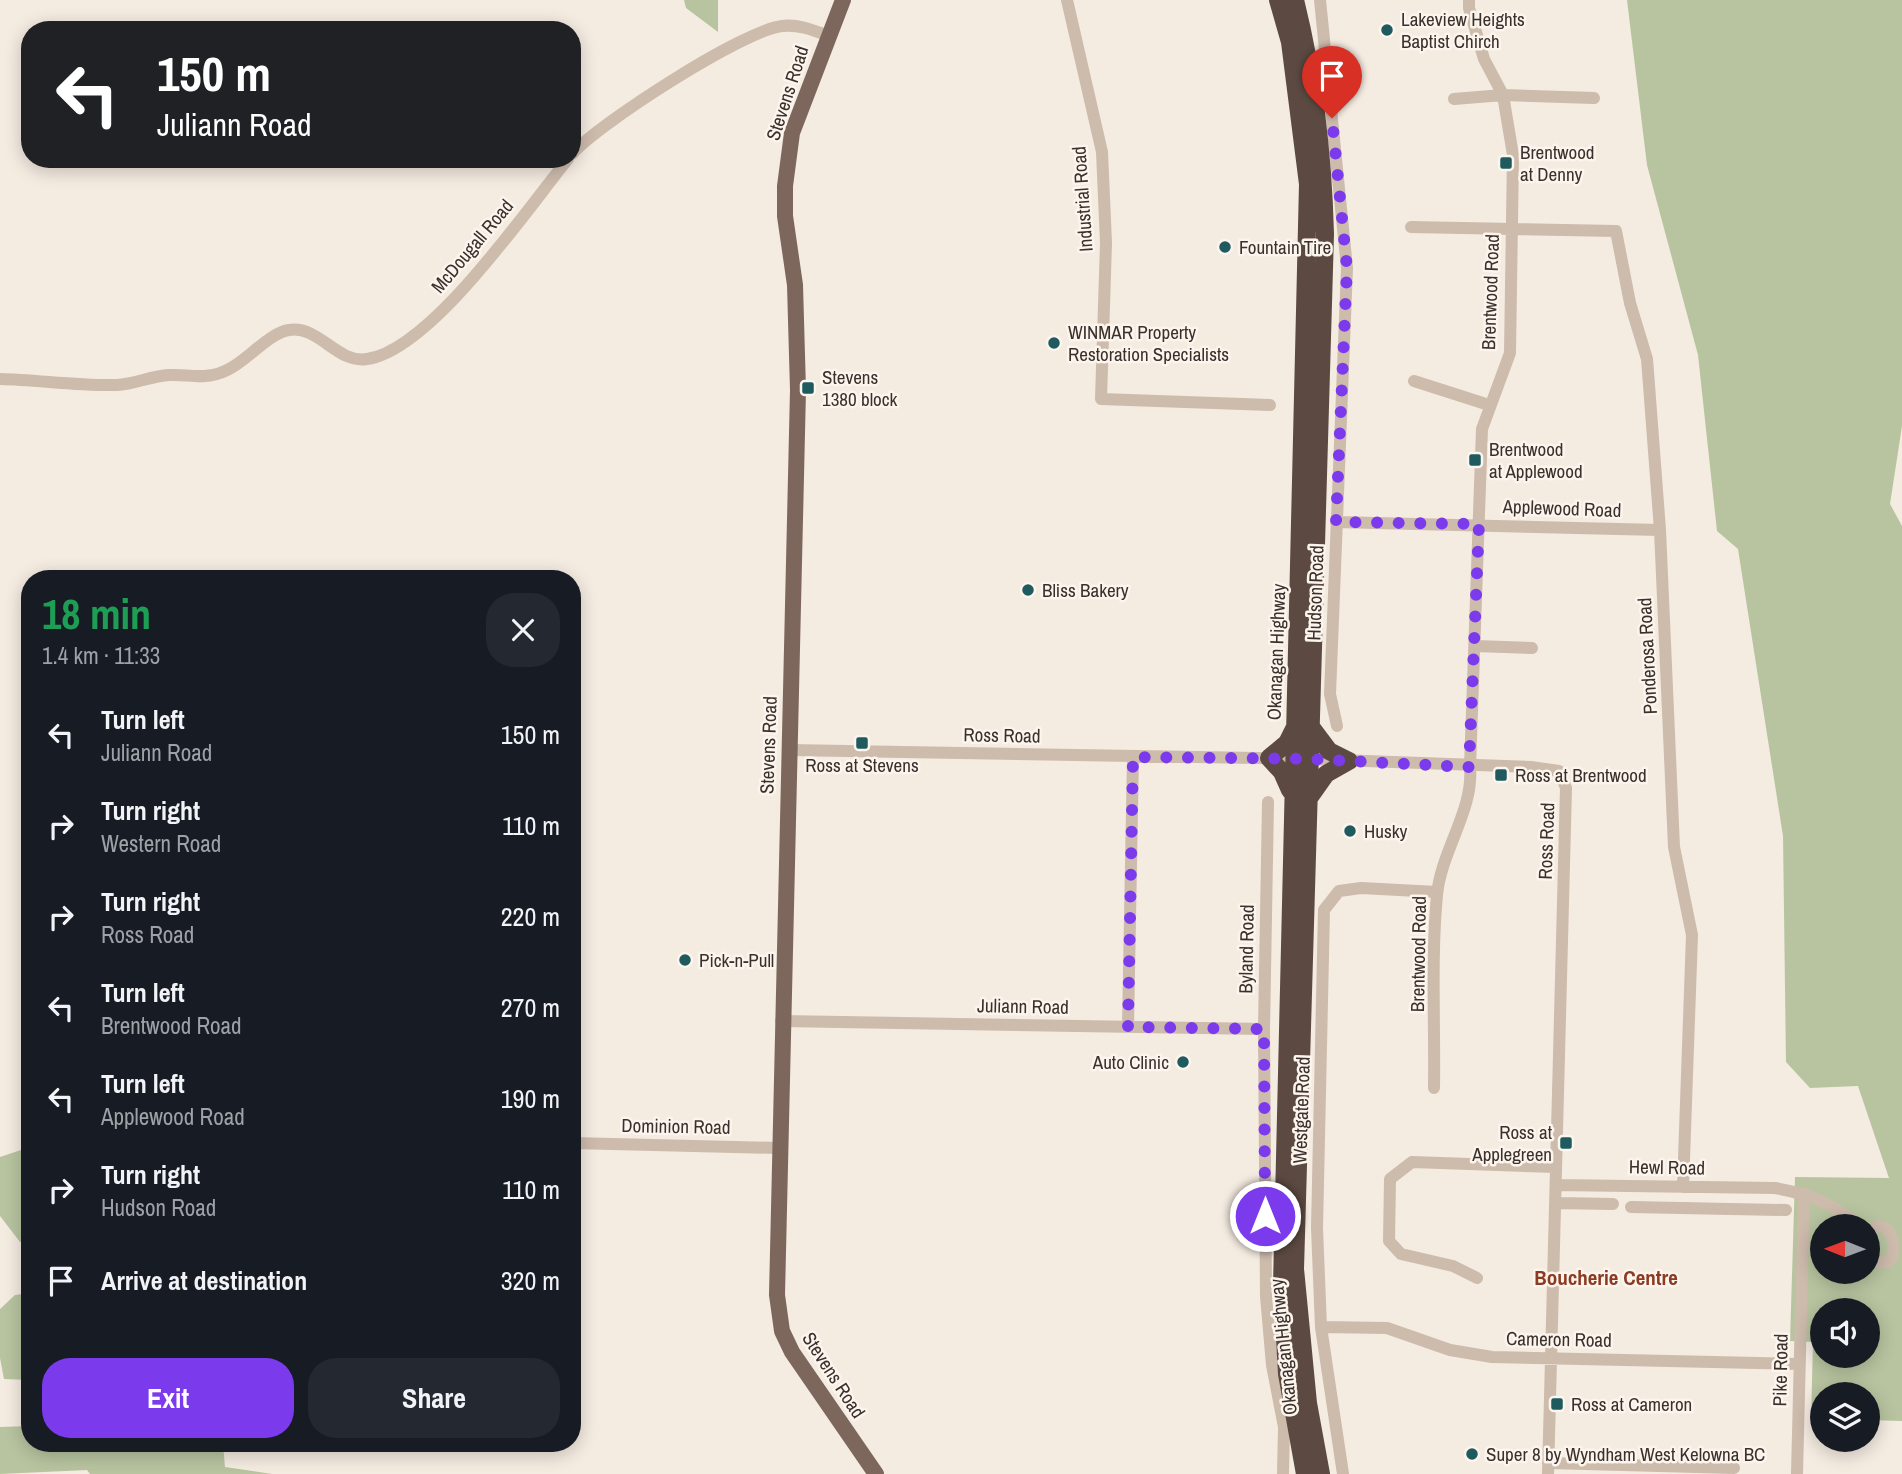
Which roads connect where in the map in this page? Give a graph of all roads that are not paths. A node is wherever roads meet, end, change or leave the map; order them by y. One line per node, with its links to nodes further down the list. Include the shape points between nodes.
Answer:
1 (843, 0): 7 (main road, Stevens Road)
2 (1067, 0): 17 (street, Industrial Road, via 1102,152 1106,243 1101,399)
3 (1278, 0): 25 (highway, Okanagan Highway, via 1290,42 1308,184)
4 (1295, 0): 25 (highway, Okanagan Highway, via 1307,48 1323,169 1325,234)
5 (1320, 0): 19 (street, Hudson Road, via 1347,268)
6 (1469, 0): 8 (street, Brentwood Road, via 1484,59)
7 (828, 36): 11 (street, via 796,25 745,38 598,130); 26 (main road, Stevens Road, via 792,133 785,186 795,285 798,390)
8 (1503, 95): 9 (street); 10 (street); 14 (street, Brentwood Road, via 1513,155)
9 (1594, 98)
10 (1454, 99)
11 (581, 146)
12 (561, 168): 15 (street, McDougall Road, via 463,291 382,355 355,359 312,334 289,330 216,374 166,375 120,385)
13 (1411, 227): 14 (street)
14 (1511, 231): 18 (street, Brentwood Road, via 1510,353); 21 (street, Ponderosa Road, via 1616,231 1647,359)
15 (0, 379)
16 (1414, 381): 18 (street)
17 (1270, 405)
18 (1489, 405): 20 (street, Brentwood Road, via 1482,429)
19 (1336, 522): 20 (street, Applewood Road); 24 (street, Hudson Road, via 1330,694)
20 (1479, 524): 21 (street, Applewood Road); 22 (street, Brentwood Road)
21 (1660, 530): 43 (street, Ponderosa Road, via 1674,847 1692,935)
22 (1475, 646): 23 (street); 31 (street, Brentwood Road)
23 (1532, 648)
24 (1337, 726)
25 (1302, 728): 28 (highway); 29 (highway, Okanagan Highway); 30 (highway)
26 (789, 750): 27 (street, Ross Road); 35 (main road, Stevens Road)
27 (1133, 757): 28 (street, Ross Road); 36 (street)
28 (1269, 758): 29 (street, Ross Road); 32 (highway)
29 (1301, 759): 30 (street, Ross Road); 32 (highway, Okanagan Highway)
30 (1349, 761): 31 (street, Ross Road); 32 (highway)
31 (1469, 767): 34 (street, Brentwood Road, via 1472,787); 41 (street, Ross Road, via 1559,771 1566,788)
32 (1300, 796): 61 (highway, Okanagan Highway, via 1282,1285 1287,1374); 62 (highway, Okanagan Highway, via 1295,1269 1308,1404)
33 (1268, 802): 37 (street, Byland Road)
34 (1437, 892): 38 (street, Brentwood Road); 54 (street, Westgate Road, via 1339,891 1324,909 1317,1228)
35 (781, 1021): 36 (street, Juliann Road); 40 (main road, Stevens Road)
36 (1128, 1027): 37 (street, Juliann Road)
37 (1264, 1029): 60 (street, Byland Road, via 1266,1296 1284,1427)
38 (1434, 1088)
39 (581, 1143): 40 (street, Dominion Road)
40 (778, 1148): 59 (main road, Stevens Road, via 777,1295 782,1331)
41 (1556, 1167): 42 (street, Ross Road); 53 (street, via 1412,1162 1390,1179 1389,1241 1401,1254 1453,1266)
42 (1557, 1185): 43 (street, Hewl Road); 45 (street, Ross Road)
43 (1687, 1187): 44 (street, Hewl Road, via 1776,1188); 48 (street, Ponderosa Road)
44 (1804, 1193): 50 (street, Hewl Road); 56 (street, Pike Road)
45 (1557, 1203): 46 (street); 55 (street, Ross Road)
46 (1613, 1204)
47 (1631, 1207): 48 (street)
48 (1692, 1209): 49 (street)
49 (1786, 1210)
50 (1846, 1214)
51 (1880, 1227): 52 (street, via 1898,1234 1901,1245 1896,1256)
52 (1880, 1262)
53 (1477, 1278)
54 (1321, 1327): 55 (street, Cameron Road, via 1387,1328 1450,1350); 63 (street, Westgate Road)
55 (1551, 1359): 56 (street, Cameron Road); 58 (street, Ross Road)
56 (1800, 1364): 64 (street, Pike Road)
57 (1734, 1468): 58 (street)
58 (1548, 1469)
59 (876, 1474)
60 (1283, 1474)
61 (1305, 1474)
62 (1321, 1474)
63 (1343, 1474)
64 (1797, 1474)

